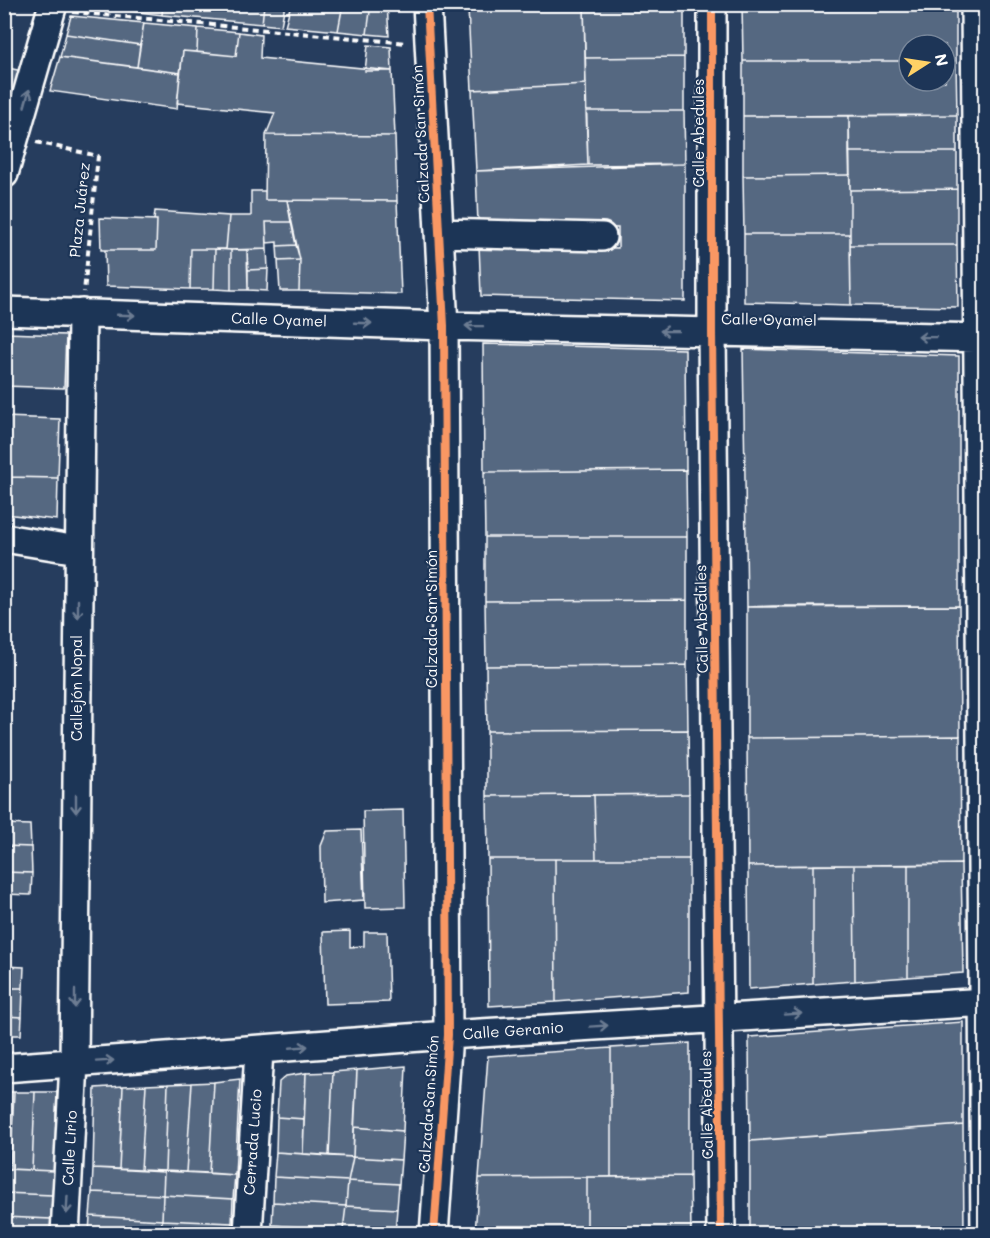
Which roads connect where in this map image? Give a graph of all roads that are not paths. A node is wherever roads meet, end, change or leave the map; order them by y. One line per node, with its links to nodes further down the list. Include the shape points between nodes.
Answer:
1 (427, 4): 6 (street, Calzada San Simón)
2 (712, 4): 11 (street, Calle Abedules)
3 (975, 4): 12 (street)
4 (53, 7): 5 (street, one-way to 4)
5 (5, 168)
6 (440, 233): 7 (street); 10 (street, Calzada San Simón)
7 (602, 237)
8 (4, 311): 9 (street, Calle Oyamel)
9 (82, 313): 10 (street, Calle Oyamel, one-way to 10); 14 (street, Callejón Nopal)
10 (444, 326): 11 (street, Calle Oyamel, one-way to 10); 17 (street, Calzada San Simón)
11 (712, 332): 12 (street, Calle Oyamel, one-way to 11); 16 (street, Calle Abedules)
12 (982, 338): 15 (street)
13 (4, 538): 14 (street)
14 (78, 550): 19 (street, Callejón Nopal, one-way to 19)
15 (984, 1002): 16 (street, Calle Geranio, one-way to 15); 25 (street)
16 (719, 1018): 17 (street, Calle Geranio, one-way to 16); 24 (street, Calle Abedules)
17 (448, 1035): 18 (street, Calle Geranio, one-way to 17); 23 (street, Calzada San Simón)
18 (259, 1051): 19 (street, Calle Geranio, one-way to 18); 22 (street, Cerrada Lucio)
19 (74, 1063): 20 (street, Calle Geranio); 21 (street, Calle Lirio, one-way to 21)
20 (4, 1068)
21 (65, 1233)
22 (248, 1233)
23 (434, 1233)
24 (722, 1233)
25 (985, 1233)

